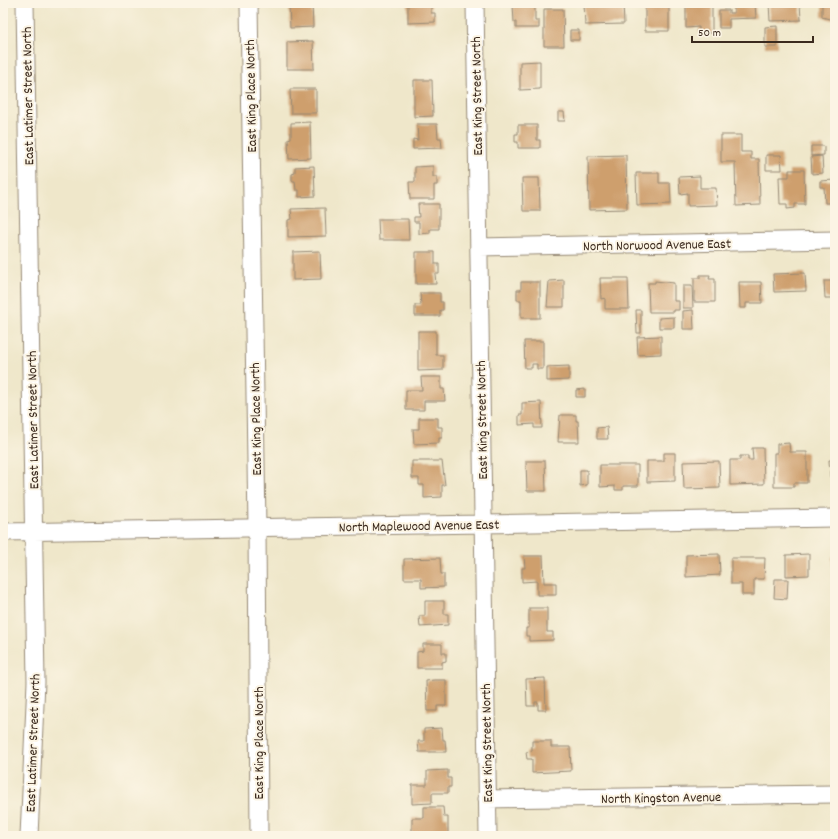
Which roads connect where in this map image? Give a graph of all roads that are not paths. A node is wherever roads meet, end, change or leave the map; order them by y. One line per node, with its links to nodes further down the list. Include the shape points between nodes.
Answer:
1 (25, 3): 9 (street, East Latimer Street North)
2 (249, 3): 8 (street, East King Place North)
3 (475, 3): 5 (street, East King Street North)
4 (835, 240): 5 (street, North Norwood Avenue East)
5 (479, 247): 7 (street, East King Street North)
6 (835, 518): 7 (street, North Maplewood Avenue East)
7 (483, 524): 8 (street, North Maplewood Avenue East); 12 (street, East King Street North)
8 (257, 527): 9 (street, North Maplewood Avenue East); 14 (street, East King Place North)
9 (33, 531): 10 (street, North Maplewood Avenue East); 13 (street, East Latimer Street North, via 36,682)
10 (3, 532)
11 (835, 794): 12 (street, North Kingston Avenue)
12 (487, 799): 15 (street, East King Street North)
13 (29, 836)
14 (258, 836)
15 (488, 836)

